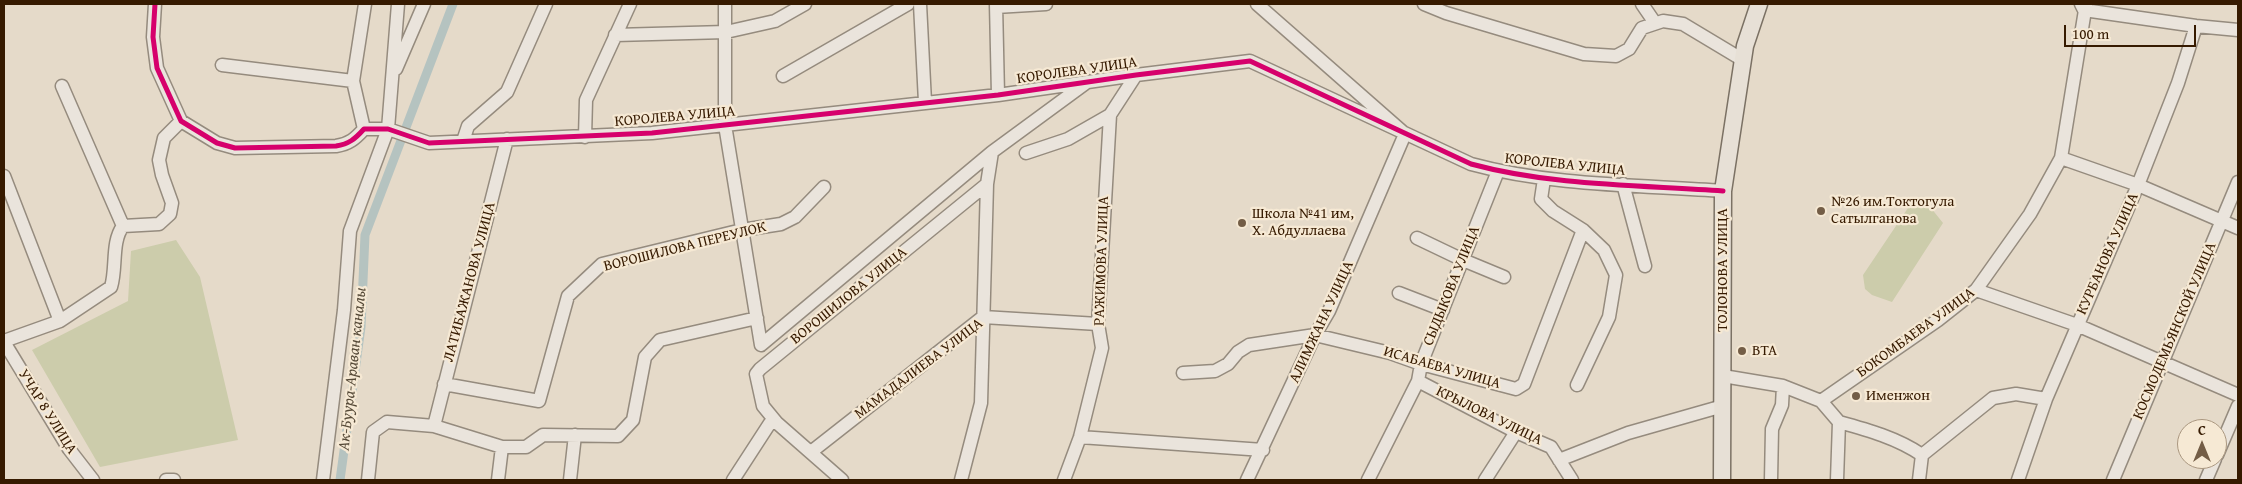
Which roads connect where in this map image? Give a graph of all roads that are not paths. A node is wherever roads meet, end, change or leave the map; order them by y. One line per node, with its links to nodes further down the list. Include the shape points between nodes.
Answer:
1 (155, 4): 34 (street, via 153,37 157,68)
2 (365, 4): 28 (street)
3 (398, 4): 27 (street)
4 (424, 4): 27 (street)
5 (546, 4): 41 (street, via 507,92 468,126)
6 (630, 4): 22 (street)
7 (725, 4): 21 (street)
8 (805, 4): 21 (street, via 775,21)
9 (908, 4): 26 (street)
10 (920, 4): 32 (street)
11 (1046, 4): 16 (street)
12 (1257, 4): 38 (street)
13 (1424, 4): 18 (street, via 1584,54 1616,56 1629,50 1642,28)
14 (1642, 4): 18 (street)
15 (1759, 4): 23 (main road, ТОЛОНОВА УЛИЦА)
16 (996, 5): 31 (street)
17 (2083, 6): 19 (street); 44 (street, БОКОМБАЕВА УЛИЦА)
18 (1655, 22): 23 (street, via 1683,24)
19 (2196, 26): 20 (street); 51 (street, КУРБАНОВА УЛИЦА, via 2178,83)
20 (2238, 30)
21 (726, 32): 22 (street); 35 (street)
22 (615, 35): 39 (street, via 586,100)
23 (1743, 60): 53 (main road, ТОЛОНОВА УЛИЦА)
24 (222, 65): 28 (street)
25 (1136, 75): 29 (street, КОРОЛЕВА УЛИЦА); 33 (street, РАЖИМОВА УЛИЦА); 38 (street, КОРОЛЕВА УЛИЦА, via 1250,61)
26 (783, 76)
27 (392, 78): 37 (street)
28 (353, 81): 36 (street)
29 (1087, 83): 31 (street, КОРОЛЕВА УЛИЦА); 42 (street, ВОРОШИЛОВА УЛИЦА)
30 (62, 86): 55 (street)
31 (998, 95): 32 (street, КОРОЛЕВА УЛИЦА)
32 (925, 102): 35 (street, КОРОЛЕВА УЛИЦА)
33 (1110, 115): 43 (street, via 1068,138); 69 (street, РАЖИМОВА УЛИЦА)
34 (181, 121): 36 (street, via 217,143 235,148 336,146 348,144); 55 (street, via 164,138 160,160 172,203 170,214 160,224)
35 (725, 125): 39 (street, КОРОЛЕВА УЛИЦА); 57 (street)
36 (364, 129): 37 (street)
37 (391, 130): 41 (street, КОРОЛЕВА УЛИЦА, via 429,143); 101 (street, via 350,231 344,310)
38 (1405, 134): 45 (street, КОРОЛЕВА УЛИЦА, via 1471,164); 71 (street, АЛИМЖАНА УЛИЦА, via 1329,311)
39 (585, 137): 40 (street, КОРОЛЕВА УЛИЦА)
40 (507, 139): 41 (street, КОРОЛЕВА УЛИЦА); 78 (street, ЛАТИБАЖАНОВА УЛИЦА)
41 (463, 141)
42 (992, 152): 49 (street); 67 (street, ВОРОШИЛОВА УЛИЦА, via 761,346)
43 (1026, 153)
44 (2061, 158): 51 (street); 63 (street, БОКОМБАЕВА УЛИЦА, via 2030,214)
45 (1498, 172): 47 (street, КОРОЛЕВА УЛИЦА); 60 (street, СЫДЫКОВА УЛИЦА)
46 (4, 176): 68 (street)
47 (1544, 179): 50 (street, КОРОЛЕВА УЛИЦА); 58 (street, via 1541,200)
48 (2238, 182): 54 (street, КОСМОДЕМЬЯНСКОЙ УЛИЦА)
49 (987, 184): 66 (street); 87 (street, ВОРОШИЛОВА УЛИЦА, via 760,369 756,374 763,406)
50 (1623, 184): 53 (street, КОРОЛЕВА УЛИЦА); 61 (street)
51 (2138, 185): 54 (street); 70 (street, КУРБАНОВА УЛИЦА)
52 (824, 187): 57 (street, ВОРОШИЛОВА ПЕРЕУЛОК, via 795,217 781,224)
53 (1723, 191): 76 (main road, ТОЛОНОВА УЛИЦА)
54 (2220, 221): 56 (street); 73 (street, КОСМОДЕМЬЯНСКОЙ УЛИЦА)
55 (122, 226): 68 (street, via 117,234 111,287)
56 (2238, 228)
57 (742, 230): 67 (street); 78 (street, ВОРОШИЛОВА ПЕРЕУЛОК, via 602,264 568,296 540,401)
58 (1583, 230): 74 (street, ИСАБАЕВА УЛИЦА, via 1524,384 1516,390); 79 (street, via 1604,250 1616,275 1609,317)
59 (1417, 238): 60 (street)
60 (1463, 260): 62 (street); 65 (street, СЫДЫКОВА УЛИЦА)
61 (1645, 266)
62 (1504, 277)
63 (1976, 290): 70 (street); 83 (street, БОКОМБАЕВА УЛИЦА)
64 (1399, 293): 65 (street)
65 (1443, 310): 74 (street, СЫДЫКОВА УЛИЦА)
66 (983, 317): 69 (street, МАМАДАЛИЕВА УЛИЦА); 95 (street, МАМАДАЛИЕВА УЛИЦА); 107 (street, via 981,403)
67 (757, 318): 91 (street, via 660,340 646,357 633,420 618,436)
68 (60, 321): 72 (street)
69 (1098, 324): 92 (street, РАЖИМОВА УЛИЦА, via 1102,348)
70 (2077, 325): 73 (street); 82 (street, КУРБАНОВА УЛИЦА)
71 (1315, 335): 74 (street, ИСАБАЕВА УЛИЦА); 75 (street, via 1249,345 1215,371); 94 (street, АЛИМЖАНА УЛИЦА)
72 (4, 342): 98 (street, УЧАР 8 УЛИЦА, via 69,449)
73 (2163, 361): 81 (street); 118 (street, КОСМОДЕМЬЯНСКОЙ УЛИЦА)
74 (1421, 364): 77 (street, СЫДЫКОВА УЛИЦА)
75 (1183, 373)
76 (1723, 376): 80 (street); 84 (main road, ТОЛОНОВА УЛИЦА)
77 (1418, 381): 89 (street, КРЫЛОВА УЛИЦА); 110 (street, СЫДЫКОВА УЛИЦА)
78 (444, 384): 88 (street, ЛАТИБАЖАНОВА УЛИЦА)
79 (1577, 385)
80 (1783, 386): 83 (street); 114 (street, via 1782,405 1772,429)
81 (2238, 395)
82 (2046, 398): 96 (street, via 2016,394 1993,398); 117 (street, КУРБАНОВА УЛИЦА)
83 (1821, 401): 86 (street)
84 (1723, 406): 97 (street, via 1628,433); 113 (main road, ТОЛОНОВА УЛИЦА)
85 (2238, 406): 90 (street)
86 (1839, 422): 96 (street, via 1864,428); 115 (street)
87 (777, 423): 95 (street); 105 (street, via 770,423)
88 (434, 426): 93 (street); 102 (street, via 388,422 373,432)
89 (1516, 432): 97 (street, КРЫЛОВА УЛИЦА, via 1551,447); 111 (street)
90 (2227, 432)
91 (575, 435): 93 (street, via 543,434 526,447); 104 (street)
92 (1080, 437): 94 (street); 108 (street, РАЖИМОВА УЛИЦА)
93 (502, 448): 103 (street)
94 (1263, 450): 109 (street, АЛИМЖАНА УЛИЦА)
95 (811, 452): 106 (street)
96 (1922, 455): 116 (street)
97 (1559, 460): 112 (street, КРЫЛОВА УЛИЦА)
98 (93, 480)
99 (166, 480): 100 (street)
100 (174, 480)
101 (323, 480)
102 (368, 480)
103 (498, 480)
104 (570, 480)
105 (733, 480)
106 (842, 480)
107 (961, 480)
108 (1064, 480)
109 (1247, 480)
110 (1368, 480)
111 (1485, 480)
112 (1572, 480)
113 (1722, 480)
114 (1771, 480)
115 (1837, 480)
116 (1919, 480)
117 (2018, 480)
118 (2113, 480)

